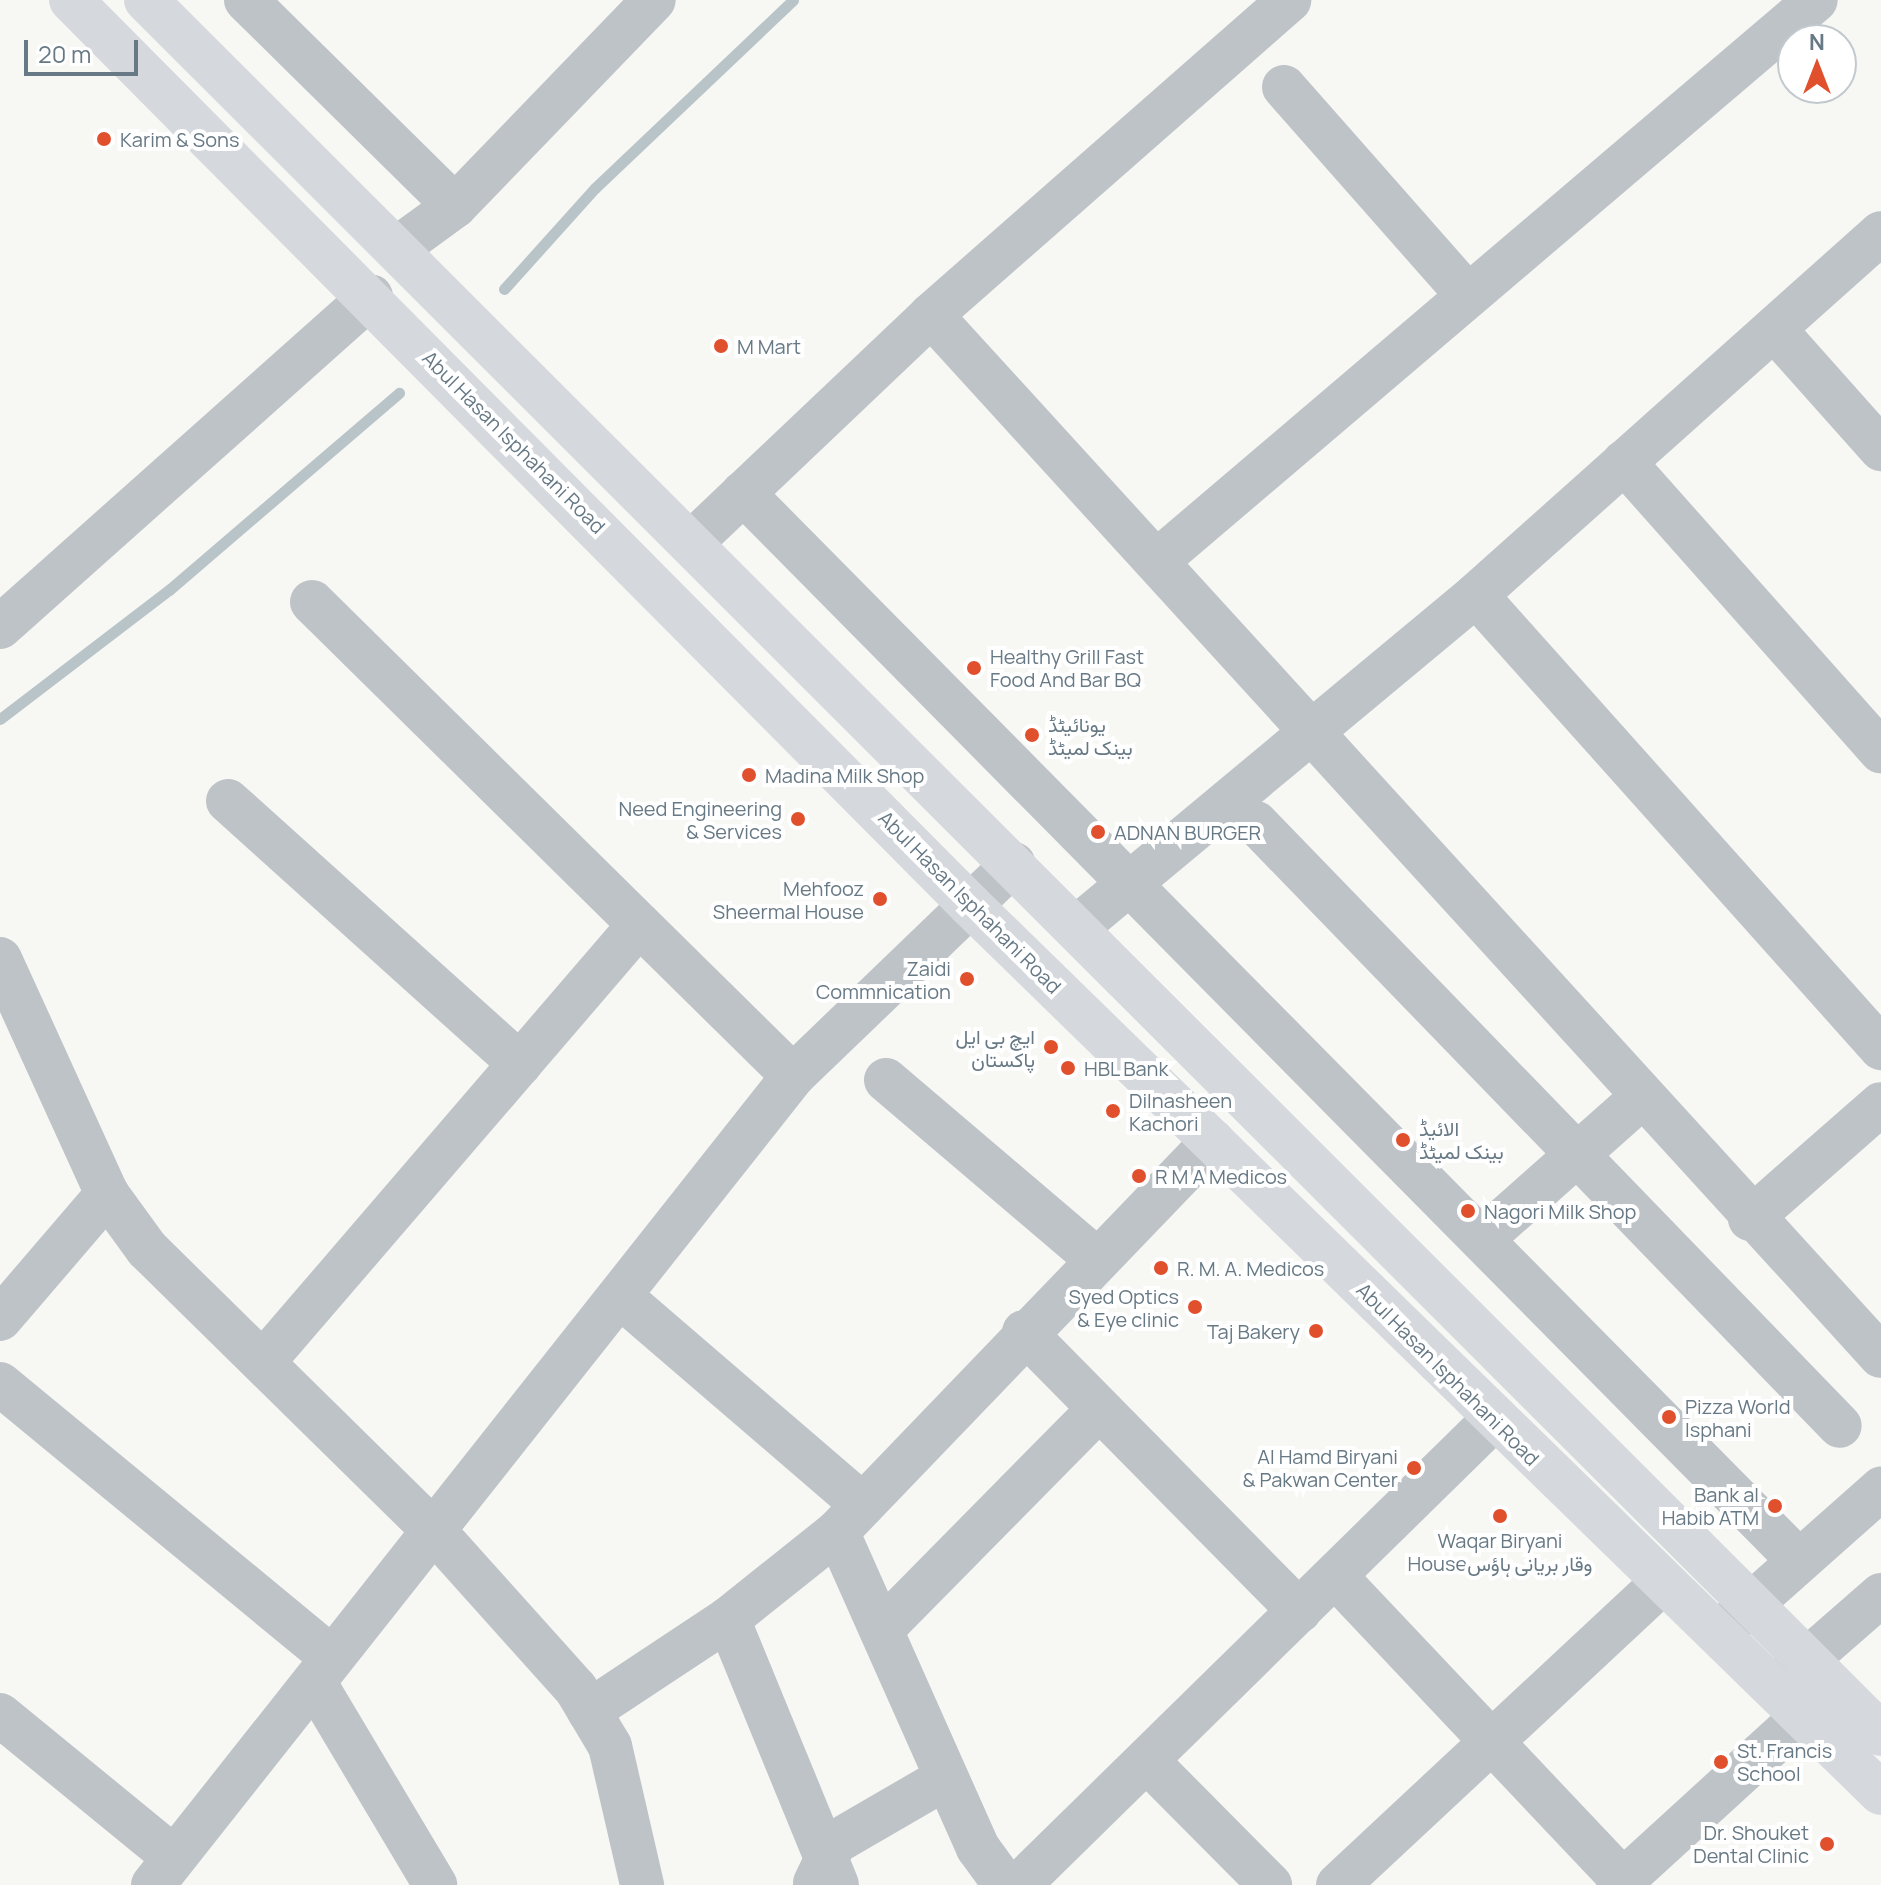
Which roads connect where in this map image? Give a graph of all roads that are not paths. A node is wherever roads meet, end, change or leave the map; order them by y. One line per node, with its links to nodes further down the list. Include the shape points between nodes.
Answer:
1 (71, 0): 11 (main road, Abul Hasan Isphahani Road)
2 (146, 0): 10 (main road)
3 (246, 0): 8 (street)
4 (654, 0): 8 (street)
5 (1289, 0): 13 (street)
6 (1816, 0): 12 (street)
7 (1284, 87): 12 (street)
8 (455, 206): 10 (street)
9 (1881, 233): 14 (street)
10 (396, 249): 18 (main road)
11 (371, 296): 22 (street); 29 (main road, Abul Hasan Isphahani Road)
12 (1468, 296): 19 (street)
13 (931, 315): 17 (street); 19 (street)
14 (1774, 329): 15 (street); 16 (street)
15 (1881, 449)
16 (1624, 462): 20 (street); 24 (street)
17 (743, 493): 18 (street); 28 (street)
18 (692, 542): 27 (main road)
19 (1157, 561): 23 (street)
20 (1476, 595): 23 (street); 33 (street)
21 (312, 602): 30 (street)
22 (0, 627)
23 (1313, 731): 28 (street); 37 (street)
24 (1881, 751)
25 (228, 801): 34 (street)
26 (1256, 823): 40 (street)
27 (1013, 864): 29 (street); 31 (main road)
28 (1132, 881): 31 (street); 43 (street)
29 (970, 905): 35 (street); 39 (main road, Abul Hasan Isphahani Road)
30 (639, 925): 34 (street); 35 (street)
31 (1076, 928): 61 (main road)
32 (0, 959): 41 (street)
33 (1881, 1048)
34 (520, 1064): 49 (street)
35 (793, 1076): 45 (street)
36 (886, 1080): 44 (street)
37 (1641, 1098): 40 (street); 42 (street)
38 (1881, 1104): 42 (street)
39 (1213, 1141): 44 (street); 52 (main road, Abul Hasan Isphahani Road)
40 (1574, 1157): 43 (street); 53 (street)
41 (107, 1194): 46 (street); 49 (street, via 147,1249)
42 (1750, 1219): 48 (street)
43 (1482, 1239): 57 (street)
44 (1096, 1259): 47 (street)
45 (621, 1297): 55 (street); 56 (street)
46 (0, 1319)
47 (1024, 1332): 51 (street); 55 (street)
48 (1881, 1356)
49 (265, 1360): 56 (street)
50 (0, 1384): 67 (street)
51 (1097, 1411): 62 (street); 64 (street)
52 (1494, 1419): 58 (street); 59 (main road, Abul Hasan Isphahani Road)
53 (1840, 1426)
54 (1881, 1489): 57 (street)
55 (850, 1519): 63 (street); 64 (street)
56 (436, 1533): 67 (street); 69 (street)
57 (1799, 1561): 61 (street)
58 (1335, 1576): 62 (street); 72 (street)
59 (1662, 1583): 65 (main road, Abul Hasan Isphahani Road); 72 (street)
60 (1881, 1595): 66 (street)
61 (1750, 1603): 65 (street); 66 (main road)
62 (1299, 1611): 73 (street)
63 (728, 1619): 69 (street); 77 (street)
64 (883, 1628): 74 (street)
65 (1717, 1635): 68 (main road, Abul Hasan Isphahani Road)
66 (1807, 1660): 68 (street); 71 (main road)
67 (324, 1671): 76 (street); 79 (street)
68 (1788, 1703): 75 (main road, Abul Hasan Isphahani Road); 78 (street)
69 (589, 1711): 80 (street, via 610,1746)
70 (0, 1715): 76 (street)
71 (1881, 1734)
72 (1490, 1740): 78 (street); 84 (street)
73 (1149, 1763): 82 (street); 83 (street)
74 (946, 1778): 77 (street, via 834,1843); 81 (street)
75 (1881, 1793)
76 (162, 1870)
77 (826, 1877)
78 (1620, 1882)
79 (435, 1885)
80 (642, 1885)
81 (1005, 1885)
82 (1019, 1885)
83 (1270, 1885)
84 (1338, 1885)

